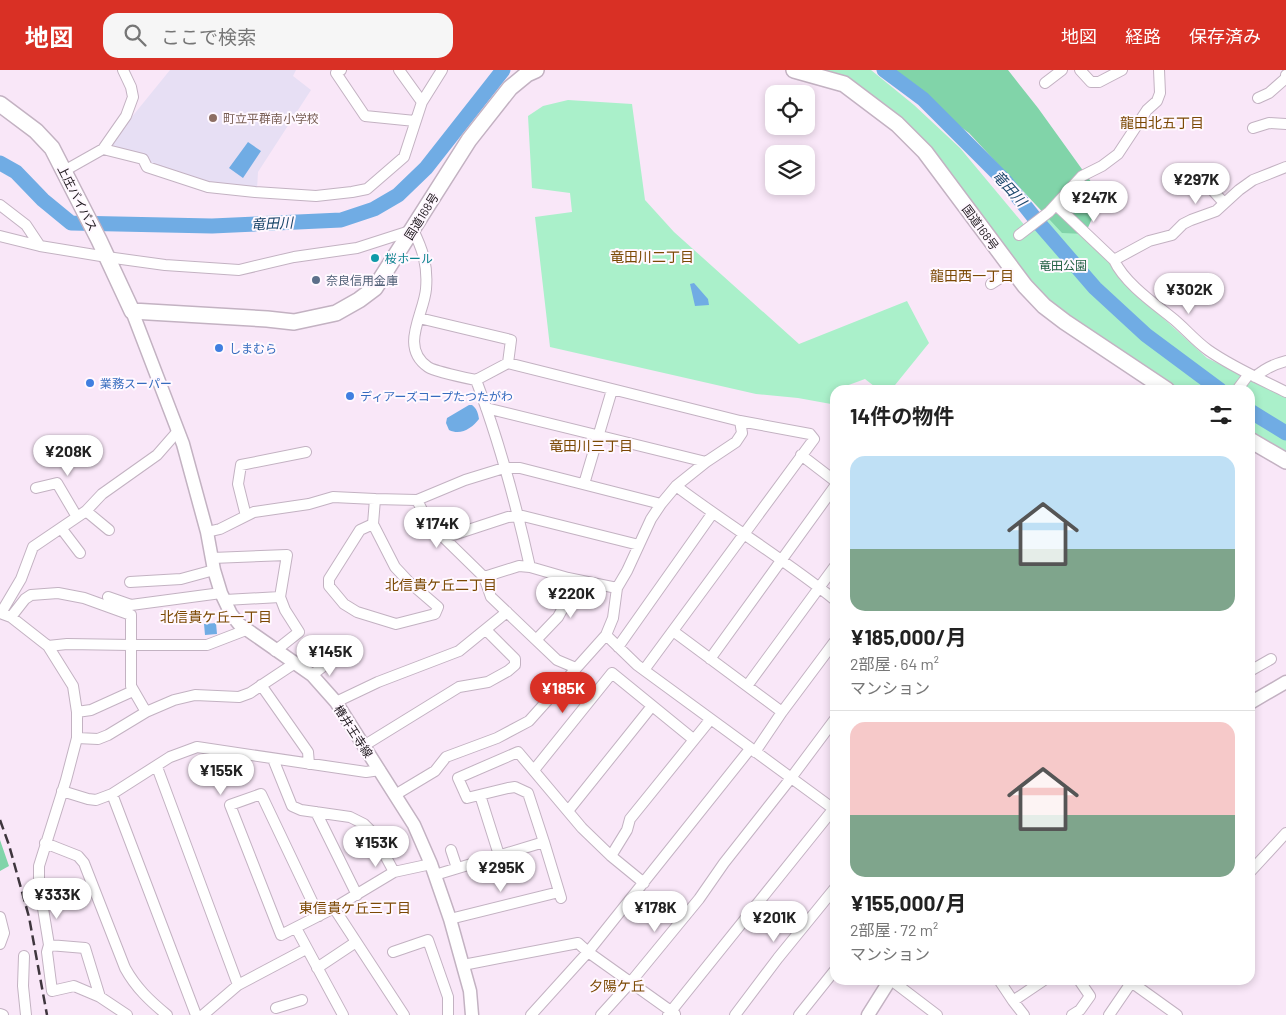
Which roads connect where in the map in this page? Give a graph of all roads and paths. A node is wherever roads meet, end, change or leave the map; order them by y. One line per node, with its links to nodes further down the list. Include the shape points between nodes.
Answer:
1 (123, 70): 19 (street, via 133,97 126,116)
2 (341, 70): 16 (street, via 336,73 365,116)
3 (399, 70): 14 (street)
4 (442, 70): 14 (street)
5 (794, 70): 32 (highway, 国道168号, via 844,84 897,124 925,152)
6 (1062, 70): 12 (street)
7 (1080, 70): 8 (street, via 1091,82 1099,82)
8 (1122, 70)
9 (1159, 70): 25 (street, via 1160,94 1157,101 1147,110 1118,154 1082,176)
10 (530, 71): 26 (highway, 国道168号, via 510,88 469,140)
11 (1286, 75): 13 (street, via 1269,93)
12 (1045, 83)
13 (1258, 98)
14 (422, 102): 16 (street)
15 (0, 104): 21 (highway, 上庄バイパス, via 36,131 52,148)
16 (415, 121): 19 (street, via 404,157 367,189 316,196 208,187 147,167 142,159)
17 (1286, 124): 18 (street, via 1269,123)
18 (1253, 128)
19 (103, 149): 21 (street)
20 (1286, 167): 23 (street, via 1253,180)
21 (68, 177): 30 (highway, 上庄バイパス)
22 (1200, 180): 23 (street)
23 (1224, 203): 31 (street, via 1212,214 1183,224 1172,236 1149,241)
24 (0, 206): 29 (street, via 26,225)
25 (1052, 209): 28 (street); 31 (street)
26 (413, 230): 30 (street, via 357,248 294,257 239,270); 34 (highway, 国道168号, via 375,288 336,314 294,322); 35 (street, via 423,251 426,272 426,289)
27 (0, 236): 29 (street)
28 (1019, 236)
29 (40, 246): 30 (street)
30 (107, 257): 34 (highway, 上庄バイパス)
31 (1114, 260): 38 (street, via 1146,298 1193,338)
32 (1013, 270): 33 (street); 40 (highway, 国道168号, via 1044,306)
33 (991, 284)
34 (132, 311): 46 (main road, 椿井王寺線)
35 (419, 318): 37 (street, via 511,340); 39 (street, via 413,332 418,357 428,367)
36 (1286, 361): 38 (street)
37 (508, 363): 39 (street); 42 (street)
38 (1252, 375): 41 (street); 43 (street)
39 (476, 380): 44 (street)
40 (1160, 385)
41 (1241, 385)
42 (612, 390): 45 (street); 47 (street)
43 (1286, 392)
44 (486, 408): 47 (street); 53 (street)
45 (740, 421): 50 (street, via 810,434 814,439); 52 (street, via 742,433 736,442)
46 (178, 431): 62 (street, via 157,455 102,494); 70 (main road, 椿井王寺線)
47 (599, 436): 52 (street); 55 (street)
48 (1255, 443): 51 (highway)
49 (306, 452): 64 (street, via 241,465 238,484)
50 (801, 455): 54 (street); 71 (street)
51 (1286, 461)
52 (706, 462): 56 (street)
53 (504, 468): 55 (street, via 520,468); 60 (street); 65 (street)
54 (830, 477)
55 (584, 484): 61 (street)
56 (676, 486): 61 (street); 63 (street)
57 (36, 488): 66 (street, via 57,483)
58 (830, 493): 75 (street)
59 (375, 499): 60 (street); 64 (street, via 333,497); 67 (street)
60 (417, 500): 72 (street, via 426,518)
61 (660, 504): 73 (street)
62 (86, 510): 66 (street); 69 (street)
63 (712, 514): 71 (street); 97 (street)
64 (246, 516): 70 (street)
65 (518, 516): 72 (street); 73 (street); 77 (street)
66 (77, 517): 68 (street)
67 (373, 524): 67 (street, via 360,530 329,579 329,586 344,604 357,612 396,624 435,614 438,607 395,566)
68 (61, 528): 74 (street); 89 (street, via 33,547)
69 (109, 530)
70 (207, 532): 76 (main road, 椿井王寺線)
71 (744, 534): 75 (street); 92 (street)
72 (444, 538): 79 (street)
73 (639, 545): 82 (street)
74 (80, 554)
75 (783, 560): 83 (street); 101 (street)
76 (213, 564): 81 (street, via 181,579); 84 (main road, 椿井王寺線); 87 (street, via 287,555)
77 (530, 567): 79 (street, via 519,566); 80 (street)
78 (830, 573): 83 (street)
79 (484, 577): 88 (street, via 491,597)
80 (568, 578): 82 (street); 94 (street, via 558,616)
81 (130, 582)
82 (617, 588): 93 (street, via 613,618)
83 (820, 588): 85 (street); 110 (street)
84 (223, 596): 86 (street, via 131,606); 87 (street); 90 (main road, 椿井王寺線, via 231,614)
85 (830, 596)
86 (108, 597)
87 (280, 597): 98 (street, via 299,632)
88 (507, 612): 91 (street); 94 (street)
89 (4, 614): 95 (street, via 31,595 58,593 84,598 131,615); 96 (street)
90 (246, 630): 95 (street, via 207,645); 98 (main road, 椿井王寺線)
91 (486, 630): 113 (street, via 459,652 378,682); 122 (street, via 515,659 515,665 508,672 488,682 459,687)
92 (673, 631): 101 (street); 106 (street)
93 (606, 635): 97 (street); 104 (street)
94 (536, 640): 104 (street, via 557,660)
95 (132, 645): 96 (street); 111 (street)
96 (48, 646): 115 (street, via 73,686)
97 (618, 647): 106 (street)
98 (276, 651): 103 (main road, 椿井王寺線)
99 (830, 652): 117 (street)
100 (334, 658): 107 (street)
101 (710, 659): 110 (street)
102 (1272, 659): 105 (street)
103 (295, 663): 107 (main road, 椿井王寺線); 109 (street)
104 (576, 668): 132 (street, via 529,720 497,738 446,757 435,771)
105 (1255, 668)
106 (644, 670): 118 (street)
107 (312, 675): 113 (main road, 椿井王寺線)
108 (1286, 682): 112 (main road)
109 (261, 685): 116 (street, via 250,694 239,697 195,695); 125 (street, via 308,752)
110 (747, 686): 117 (street)
111 (133, 691): 115 (street, via 91,710); 116 (street)
112 (1255, 700)
113 (336, 702): 122 (main road, 椿井王寺線)
114 (652, 706): 121 (street); 128 (street, via 612,673); 135 (street)
115 (78, 712): 120 (street)
116 (146, 712): 120 (street, via 98,739)
117 (782, 712): 123 (street)
118 (710, 720): 121 (street); 123 (street)
119 (830, 727): 129 (street)
120 (77, 738): 130 (street)
121 (693, 739): 143 (street, via 630,819)
122 (365, 745): 127 (main road, 椿井王寺線)
123 (753, 751): 129 (street); 148 (street)
124 (273, 759): 125 (street); 126 (street, via 197,747 170,757); 136 (street, via 292,806)
125 (309, 764): 127 (street, via 366,772)
126 (157, 767): 131 (street); 168 (street)
127 (380, 770): 132 (main road, 椿井王寺線)
128 (534, 770): 133 (street, via 518,752 458,778 466,798); 135 (street)
129 (791, 778): 134 (street); 167 (street, via 699,899)
130 (62, 791): 131 (street, via 96,800); 140 (street)
131 (112, 794): 184 (street)
132 (395, 795): 146 (main road, 椿井王寺線, via 414,825)
133 (480, 795): 139 (street, via 515,787 528,793); 142 (street)
134 (830, 805)
135 (568, 811): 143 (street)
136 (316, 812): 147 (street, via 350,817 364,824 373,833); 150 (street)
137 (830, 815): 180 (street)
138 (1286, 833): 144 (street)
139 (544, 842): 142 (street); 154 (street, via 560,895)
140 (45, 843): 159 (street, via 38,884); 183 (street, via 78,856 84,863 133,983)
141 (451, 850): 145 (street)
142 (499, 855): 145 (street)
143 (611, 856): 148 (street)
144 (1255, 865)
145 (457, 868): 146 (street)
146 (433, 869): 147 (street); 154 (main road, 椿井王寺線)
147 (394, 872): 150 (street)
148 (644, 882): 162 (street)
149 (830, 894): 192 (street)
150 (357, 895): 151 (street)
151 (334, 908): 152 (street); 157 (street)
152 (319, 916): 155 (street); 155 (street, via 260,794 230,805 281,935)
153 (0, 917): 156 (street)
154 (450, 919): 164 (main road, 椿井王寺線)
155 (296, 928): 160 (street)
156 (2, 932): 158 (street)
157 (356, 942): 165 (street); 187 (street)
158 (0, 944)
159 (49, 945): 176 (street, via 85,948); 176 (street, via 52,990 74,986)
160 (306, 949): 165 (street); 168 (street)
161 (393, 952): 188 (street, via 428,940 448,997)
162 (588, 952): 164 (street, via 578,943); 167 (street); 190 (street)
163 (24, 956): 181 (street)
164 (463, 965): 189 (main road, 椿井王寺線)
165 (317, 968): 186 (street)
166 (830, 976): 193 (street)
167 (630, 982): 180 (street); 191 (street)
168 (238, 985): 185 (street)
169 (888, 985): 194 (main road)
170 (898, 985): 195 (street)
171 (1002, 985): 178 (street)
172 (1037, 985): 178 (street)
173 (1082, 985): 197 (street, via 1090,996)
174 (1129, 985): 198 (street)
175 (1137, 985): 199 (street)
176 (100, 997): 182 (street)
177 (302, 1000): 179 (street)
178 (1013, 1001): 196 (street)
179 (276, 1008)
180 (672, 1014)
181 (26, 1015)
182 (127, 1015)
183 (167, 1015)
184 (196, 1015)
185 (203, 1015)
186 (343, 1015)
187 (404, 1015)
188 (448, 1015)
189 (472, 1015)
190 (531, 1015)
191 (601, 1015)
192 (735, 1015)
193 (799, 1015)
194 (868, 1015)
195 (937, 1015)
196 (1024, 1015)
197 (1072, 1015)
198 (1109, 1015)
199 (1178, 1015)

